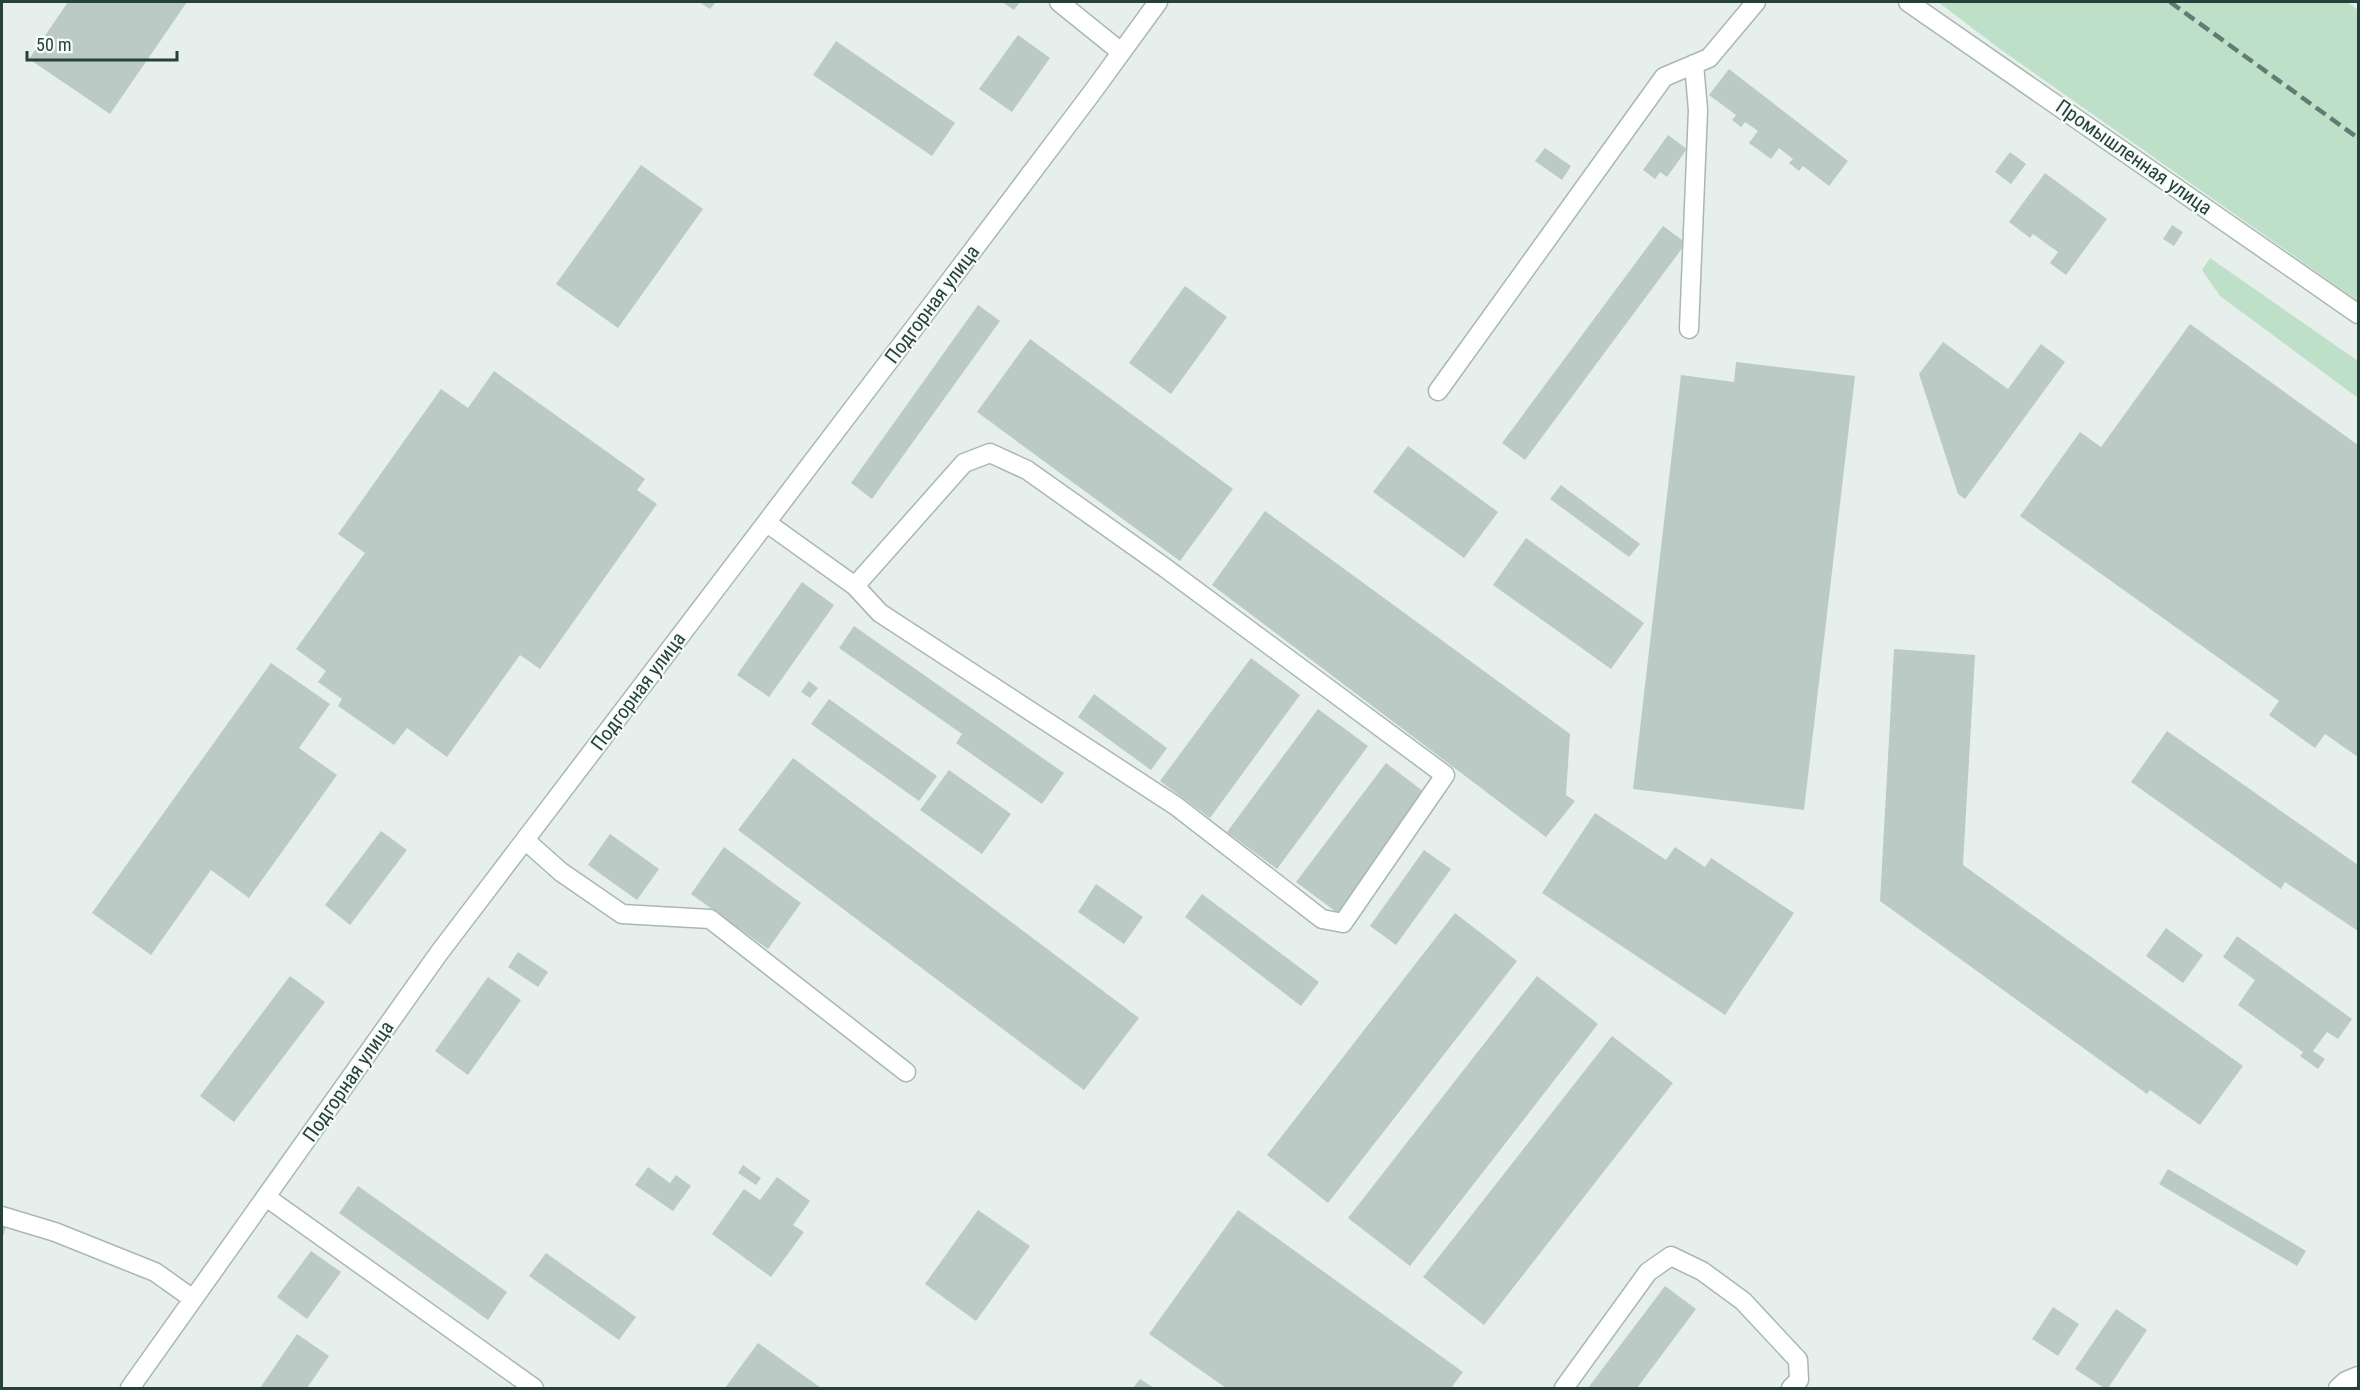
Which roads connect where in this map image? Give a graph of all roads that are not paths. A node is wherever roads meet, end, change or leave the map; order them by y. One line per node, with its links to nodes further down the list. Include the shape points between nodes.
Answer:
1 (1059, 2): 5 (street)
2 (1158, 2): 5 (street, Подгорная улица)
3 (1756, 2): 6 (street, via 1709,57)
4 (1908, 2): 7 (street, Промышленная улица)
5 (1121, 52): 10 (street, Подгорная улица)
6 (1694, 64): 8 (street, via 1698,111); 9 (street, via 1664,77)
7 (2358, 314)
8 (1689, 329)
9 (1438, 391)
10 (767, 523): 11 (street); 12 (street, Подгорная улица)
11 (855, 586): 11 (street, via 964,463 990,453 1036,476 1445,776 1343,923 1322,919 1176,806 880,613)
12 (525, 840): 13 (street, via 561,872 622,914 710,919); 14 (street, Подгорная улица, via 439,953)
13 (906, 1072)
14 (266, 1197): 16 (street, Подгорная улица); 19 (street)
15 (2, 1216): 16 (street, via 56,1232 155,1272)
16 (193, 1299): 18 (street, Подгорная улица)
17 (2358, 1376): 22 (street)
18 (130, 1389)
19 (534, 1389)
20 (1564, 1389): 21 (street, via 1648,1272 1671,1256 1702,1271 1743,1301 1798,1360 1799,1380)
21 (1791, 1389)
22 (2338, 1389)

